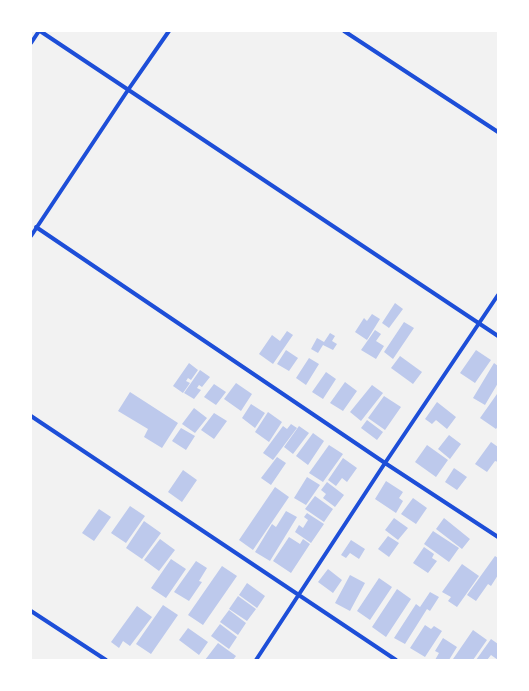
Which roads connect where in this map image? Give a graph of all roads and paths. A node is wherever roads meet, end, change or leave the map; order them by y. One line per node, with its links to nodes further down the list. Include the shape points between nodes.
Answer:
1 (40, 31): 4 (street); 5 (street)
2 (169, 31): 5 (street)
3 (344, 31): 6 (street)
4 (31, 43)
5 (128, 90): 7 (street); 10 (street)
6 (498, 132)
7 (36, 227): 8 (street); 13 (street)
8 (31, 236)
9 (498, 295): 10 (street)
10 (479, 323): 11 (street); 13 (street)
11 (498, 336)
12 (31, 416): 15 (street)
13 (385, 463): 14 (street); 15 (street)
14 (498, 537)
15 (298, 594): 18 (street); 19 (street)
16 (31, 611): 17 (street)
17 (106, 660)
18 (256, 660)
19 (396, 660)

